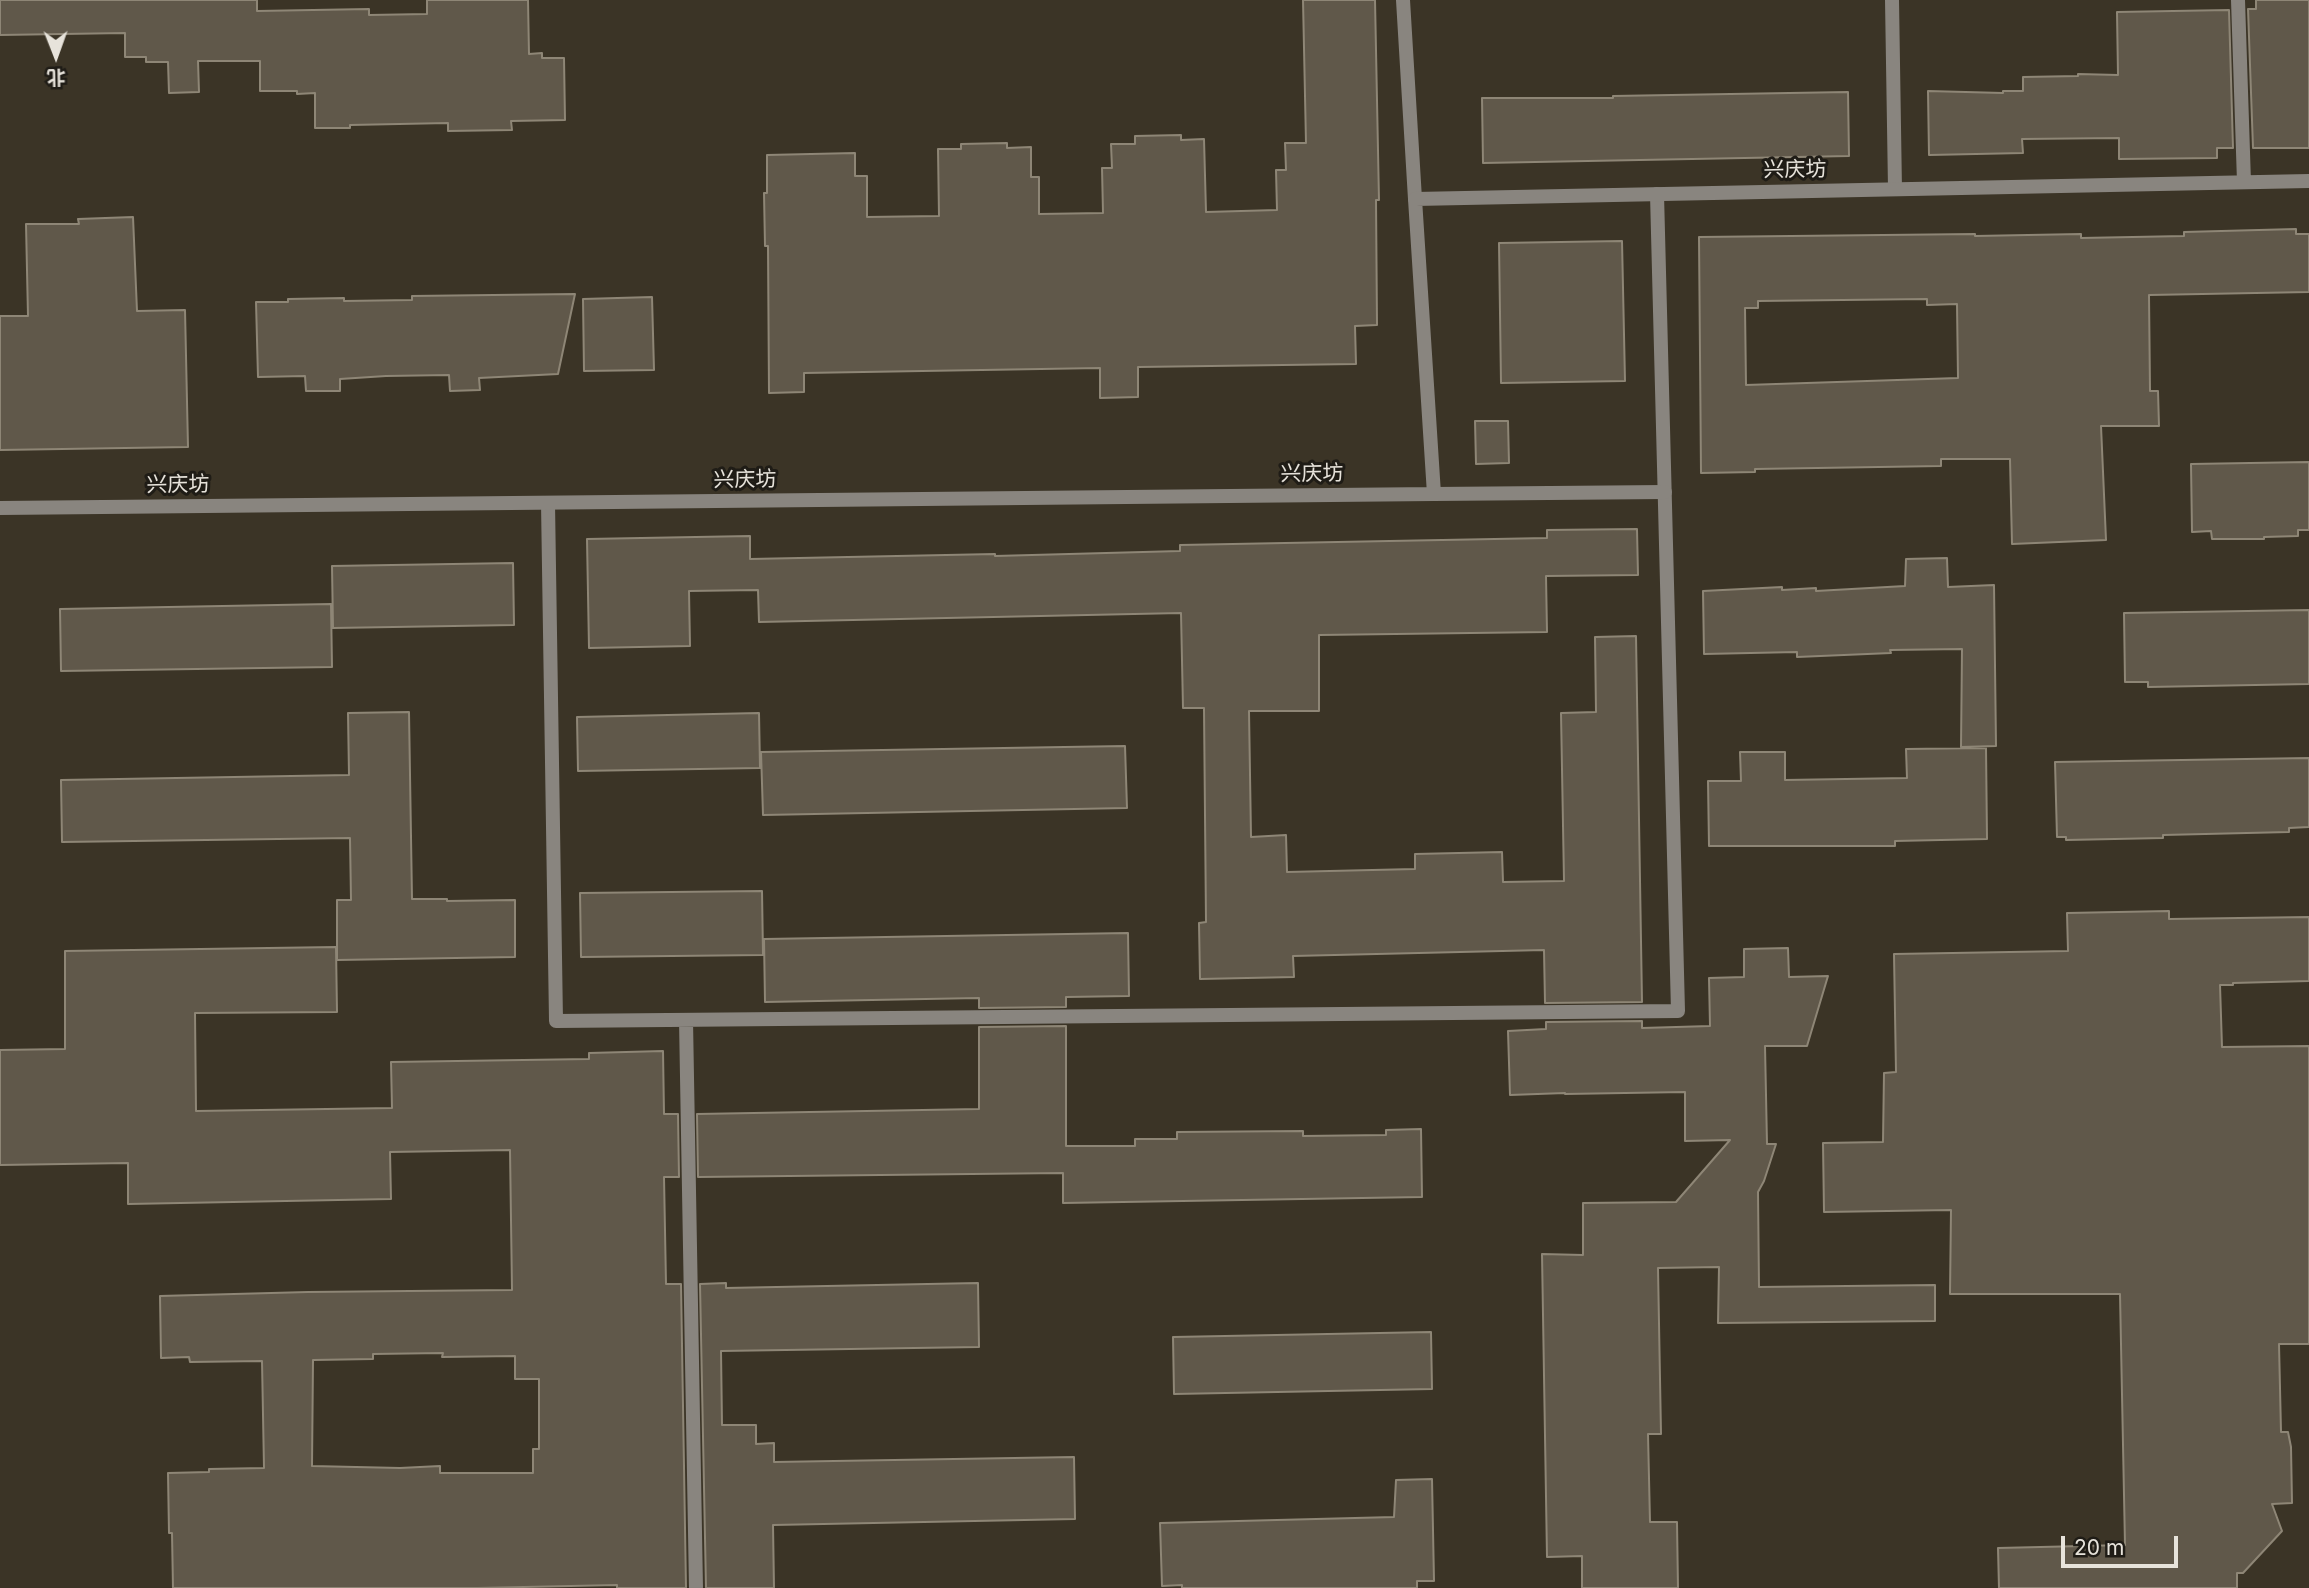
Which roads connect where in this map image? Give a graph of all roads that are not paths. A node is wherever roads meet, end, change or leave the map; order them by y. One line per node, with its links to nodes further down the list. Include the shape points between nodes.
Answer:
1 (1403, 0): 8 (street)
2 (1892, 0): 6 (street)
3 (2238, 0): 5 (street)
4 (2309, 181): 5 (street, 兴庆坊)
5 (2244, 182): 6 (street, 兴庆坊)
6 (1895, 189): 7 (street, 兴庆坊)
7 (1657, 194): 8 (street, 兴庆坊); 9 (street)
8 (1415, 199): 10 (street)
9 (1665, 492): 10 (street, 兴庆坊); 13 (street, via 1678,1011)
10 (1434, 494): 11 (street, 兴庆坊)
11 (548, 503): 12 (street, 兴庆坊); 13 (street, via 556,1021)
12 (0, 508)
13 (686, 1020): 14 (street)
14 (696, 1588)

